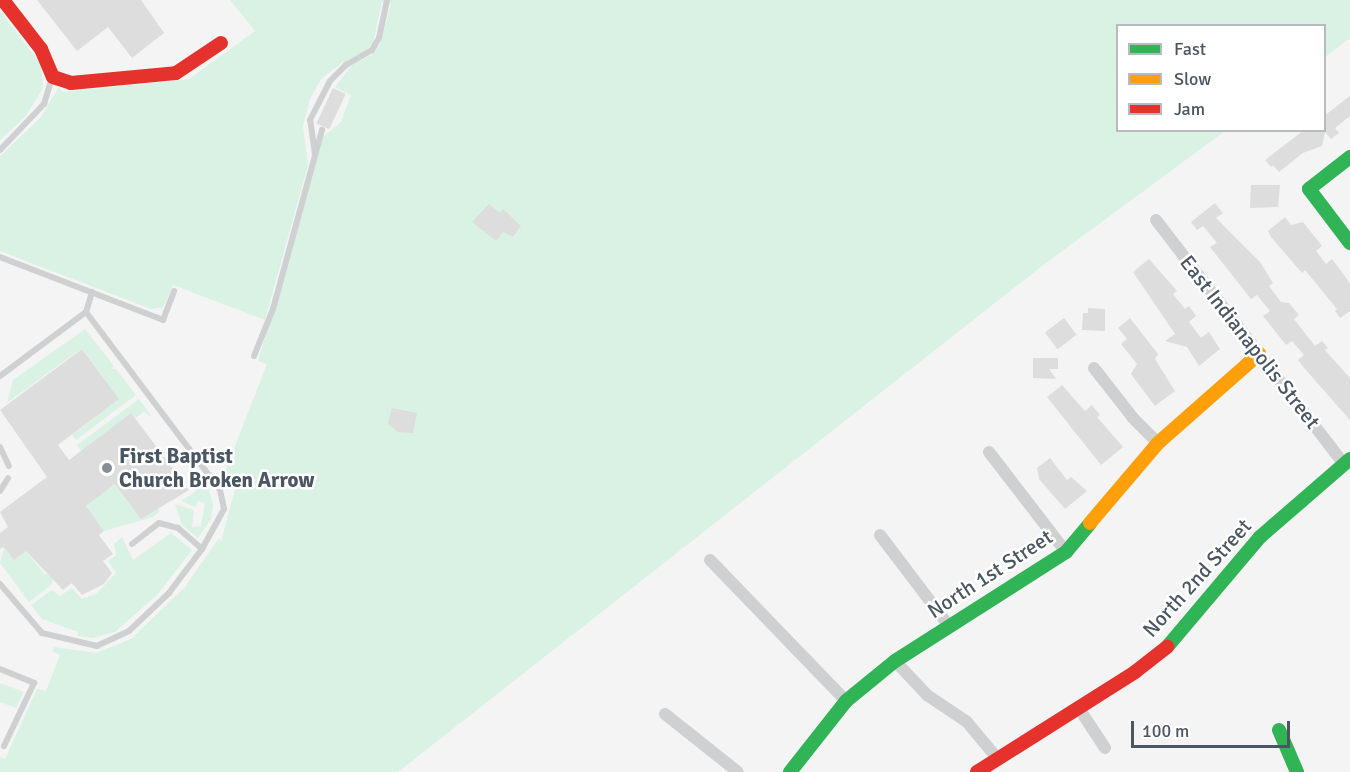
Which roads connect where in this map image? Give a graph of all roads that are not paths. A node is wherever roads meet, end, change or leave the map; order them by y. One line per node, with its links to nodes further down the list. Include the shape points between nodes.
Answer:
1 (3, 0): 4 (street, via 41,49)
2 (387, 0): 7 (lane, via 379,38 372,50 346,65 330,81 310,120)
3 (221, 43): 4 (street, via 176,73 71,83)
4 (53, 77): 6 (lane, via 44,104)
5 (322, 130): 7 (lane)
6 (0, 150)
7 (315, 154): 16 (lane, via 273,309)
8 (1350, 157): 10 (street, via 1309,189)
9 (1156, 220): 15 (street, East Indianapolis Street)
10 (1350, 243)
11 (0, 257): 13 (lane)
12 (174, 291): 13 (lane, via 163,320)
13 (92, 292): 14 (lane)
14 (86, 312): 18 (lane); 28 (lane, via 220,490 224,509)
15 (1259, 354): 19 (street, North 1st Street); 22 (street, East Indianapolis Street)
16 (254, 356)
17 (1094, 368): 19 (street)
18 (0, 376)
19 (1158, 443): 29 (street, North 1st Street)
20 (0, 447): 23 (lane)
21 (989, 452): 29 (street)
22 (1347, 461): 36 (street, North 2nd Street, via 1260,537 1166,648)
23 (9, 466)
24 (8, 478): 25 (lane)
25 (0, 491)
26 (880, 536): 32 (street)
27 (132, 544): 28 (lane, via 159,523 178,528)
28 (202, 549): 31 (lane, via 148,614 129,631 97,646 42,633)
29 (1066, 552): 32 (street, North 1st Street)
30 (710, 560): 35 (street)
31 (0, 584)
32 (949, 626): 33 (street, North 1st Street)
33 (895, 662): 35 (street, North 1st Street); 41 (street, via 927,695 967,722)
34 (0, 669): 39 (lane, via 34,682)
35 (846, 701): 43 (street, North 1st Street)
36 (1078, 707): 40 (street); 41 (street, North 2nd Street)
37 (665, 714): 42 (street)
38 (1279, 730): 45 (street)
39 (4, 746)
40 (1105, 748)
41 (997, 758): 44 (street, North 2nd Street)
42 (738, 772)
43 (790, 772)
44 (977, 772)
45 (1297, 772)

